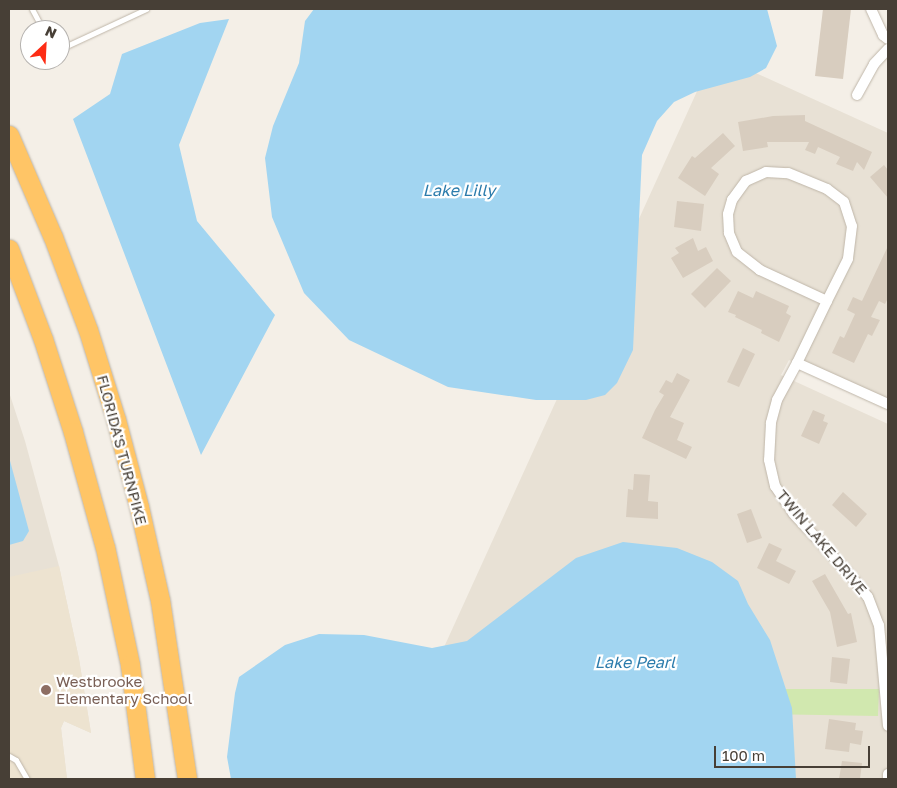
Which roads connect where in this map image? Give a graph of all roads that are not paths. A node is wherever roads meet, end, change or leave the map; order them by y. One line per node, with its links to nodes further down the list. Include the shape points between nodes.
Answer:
1 (146, 9): 4 (lane)
2 (870, 9): 3 (street)
3 (888, 39)
4 (70, 44)
5 (888, 49): 6 (street, via 874,64)
6 (858, 95)
7 (9, 135): 18 (highway, FLORIDA'S TURNPIKE, via 78,302 116,420 160,600)
8 (9, 249): 17 (highway, via 43,339 105,547 130,664)
9 (827, 301): 9 (street, via 848,259 852,226 844,202 827,189 788,173 766,172 746,181 732,200 728,214 729,233 737,252 760,270); 10 (street, TWIN LAKE DRIVE)
10 (797, 363): 11 (street); 12 (street, TWIN LAKE DRIVE, via 777,400 771,423 769,460 775,486 793,513 868,597 879,625)
11 (888, 404)
12 (888, 701): 13 (street, TWIN LAKE DRIVE)
13 (888, 726)
14 (9, 756): 16 (lane, via 16,760)
15 (888, 774): 19 (street)
16 (27, 779)
17 (145, 779)
18 (187, 779)
19 (888, 779)

